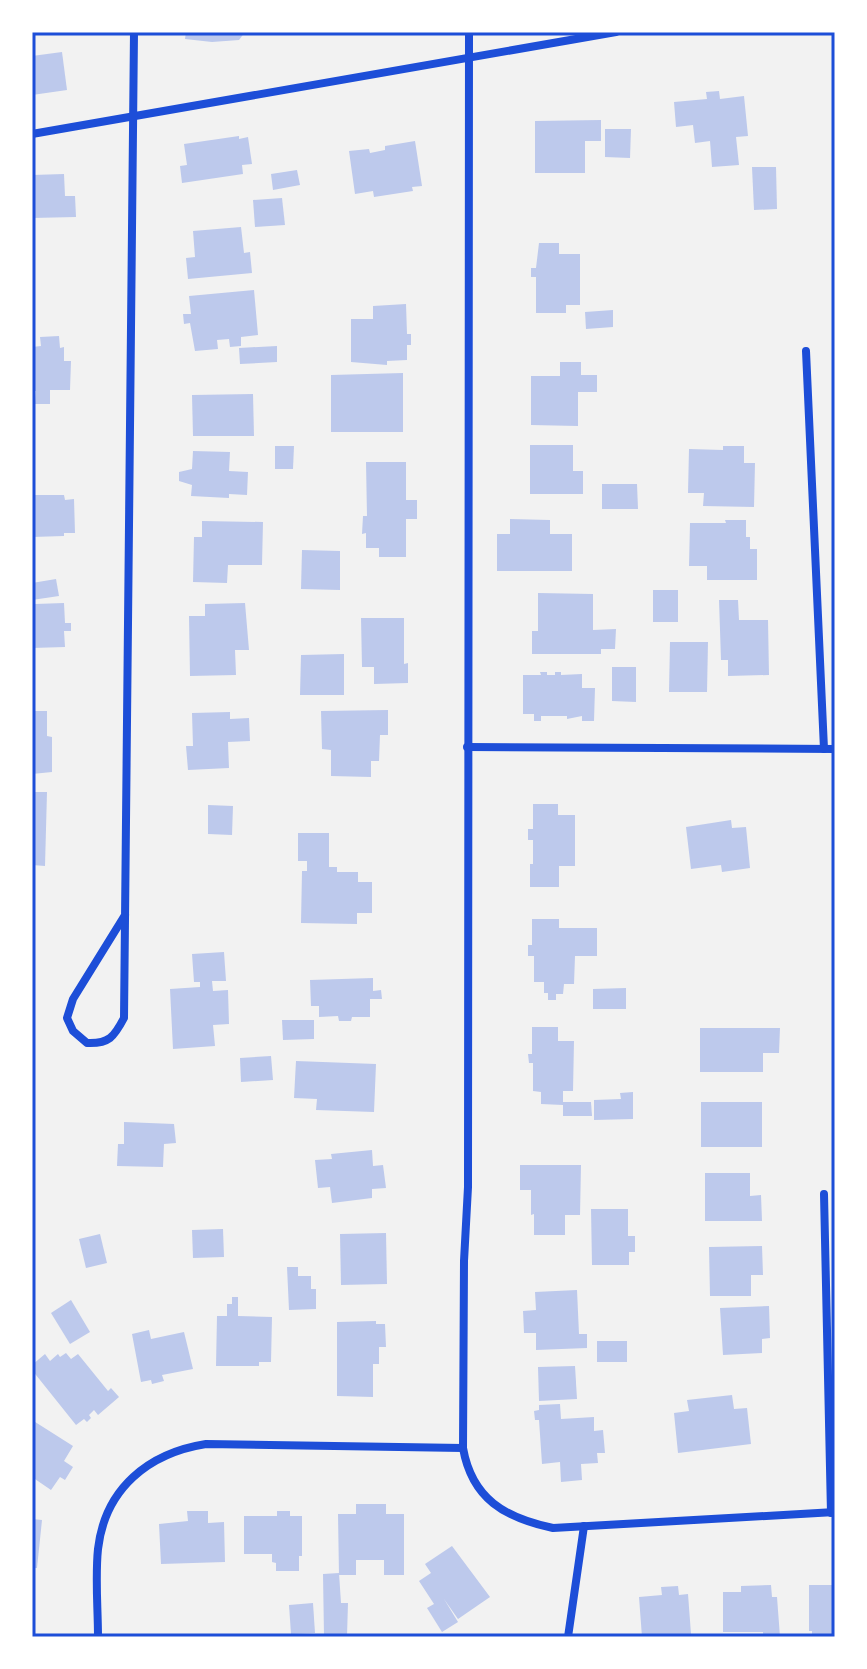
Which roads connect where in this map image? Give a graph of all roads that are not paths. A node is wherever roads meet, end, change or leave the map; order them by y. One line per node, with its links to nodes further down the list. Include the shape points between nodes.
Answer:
1 (134, 32): 5 (street)
2 (469, 32): 4 (street)
3 (616, 32): 4 (street)
4 (469, 57): 5 (street); 8 (street)
5 (134, 117): 6 (street); 11 (street)
6 (32, 134)
7 (806, 351): 9 (street)
8 (467, 747): 9 (street); 13 (street)
9 (824, 749): 10 (street)
10 (835, 749)
11 (125, 915): 11 (street, via 73,999 67,1018 87,1043 102,1044 124,1018)
12 (824, 1194): 14 (street)
13 (463, 1448): 15 (street, via 476,1487 510,1515 553,1528); 16 (street, via 206,1444 156,1459 133,1476 109,1509 98,1549)
14 (833, 1512): 15 (street)
15 (584, 1526): 17 (street)
16 (98, 1637)
17 (568, 1637)

